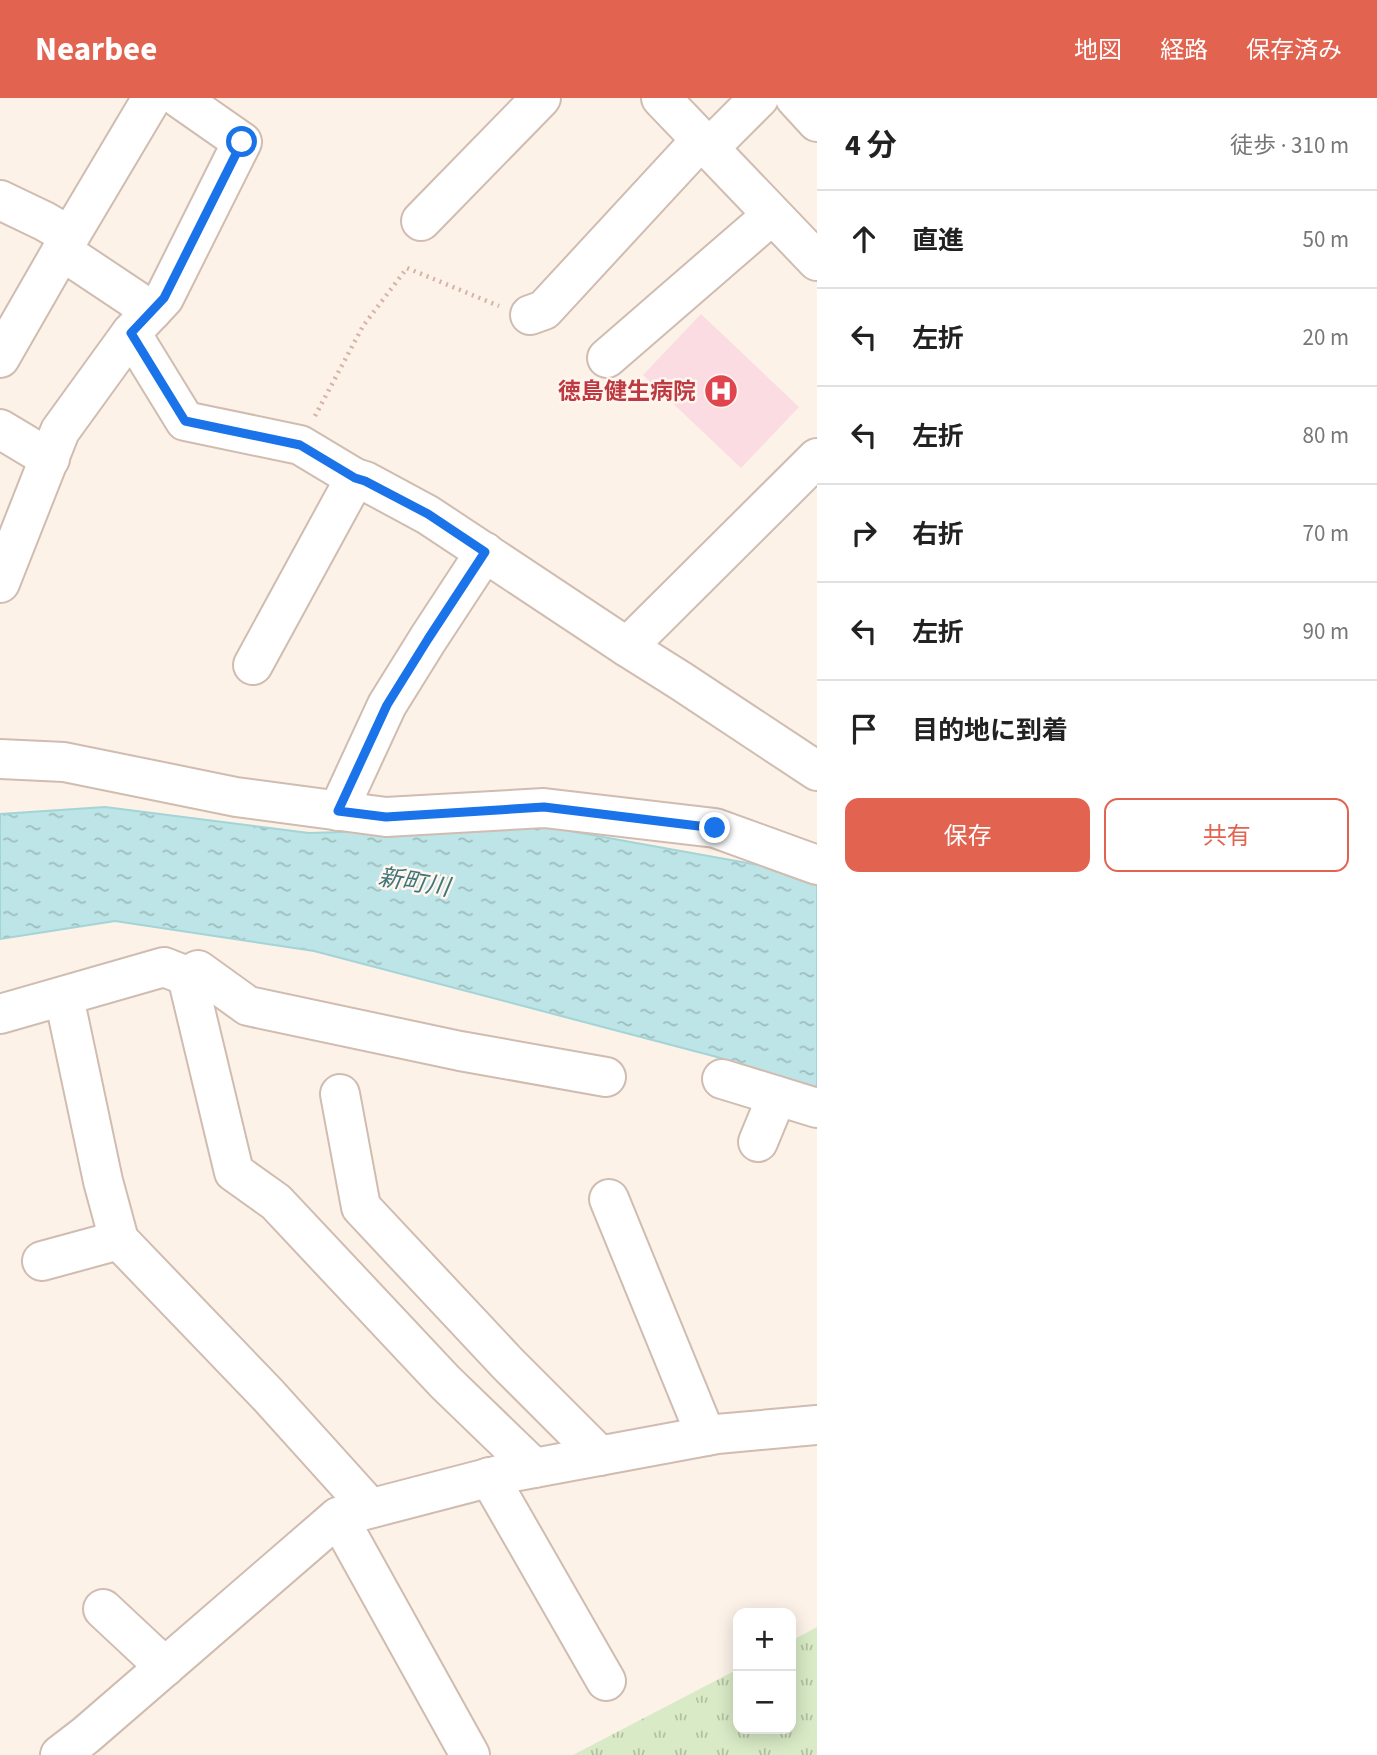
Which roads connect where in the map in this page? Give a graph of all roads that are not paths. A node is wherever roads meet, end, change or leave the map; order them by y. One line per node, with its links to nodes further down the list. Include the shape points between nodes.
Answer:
1 (152, 98): 12 (street)
2 (179, 98): 15 (street, via 242,142 164,298)
3 (541, 98): 11 (street)
4 (661, 98): 8 (street)
5 (759, 98): 8 (street)
6 (794, 98): 7 (street)
7 (817, 122)
8 (705, 144): 10 (street); 14 (street, via 544,310)
9 (0, 200): 12 (street, via 44,220)
10 (772, 215): 13 (street); 17 (street)
11 (421, 221)
12 (66, 243): 15 (street); 16 (street)
13 (817, 261)
14 (530, 315)
15 (141, 322): 20 (street, via 60,431); 21 (street, via 185,421 300,445)
16 (0, 358)
17 (607, 358)
18 (0, 429): 20 (street)
19 (817, 458): 24 (street)
20 (50, 459): 23 (street)
21 (355, 478): 22 (street, via 428,514); 25 (street)
22 (485, 552): 24 (street); 28 (street, via 387,705)
23 (0, 583)
24 (627, 647): 27 (street)
25 (253, 666)
26 (0, 759): 28 (street, via 64,762 236,797)
27 (817, 771)
28 (338, 811): 29 (street, via 386,817 544,807 715,828)
29 (816, 863)
30 (187, 976): 31 (street, via 164,967); 33 (street, via 198,970 248,1006); 45 (street, via 234,1172 276,1202)
31 (64, 997): 32 (street); 40 (street)
32 (0, 1014)
33 (606, 1077)
34 (722, 1079): 36 (street)
35 (340, 1094): 44 (street, via 361,1207)
36 (777, 1096): 37 (street); 38 (street)
37 (817, 1108)
38 (758, 1142)
39 (610, 1199): 43 (street)
40 (119, 1240): 41 (street); 47 (street, via 268,1395)
41 (42, 1261)
42 (817, 1425): 43 (street)
43 (706, 1436): 44 (street)
44 (600, 1456): 45 (street)
45 (534, 1468): 46 (street)
46 (489, 1478): 47 (street); 50 (street)
47 (354, 1512): 49 (street); 52 (street)
48 (103, 1609): 49 (street)
49 (165, 1667): 51 (street)
50 (606, 1681)
51 (60, 1755)
52 (470, 1755)

